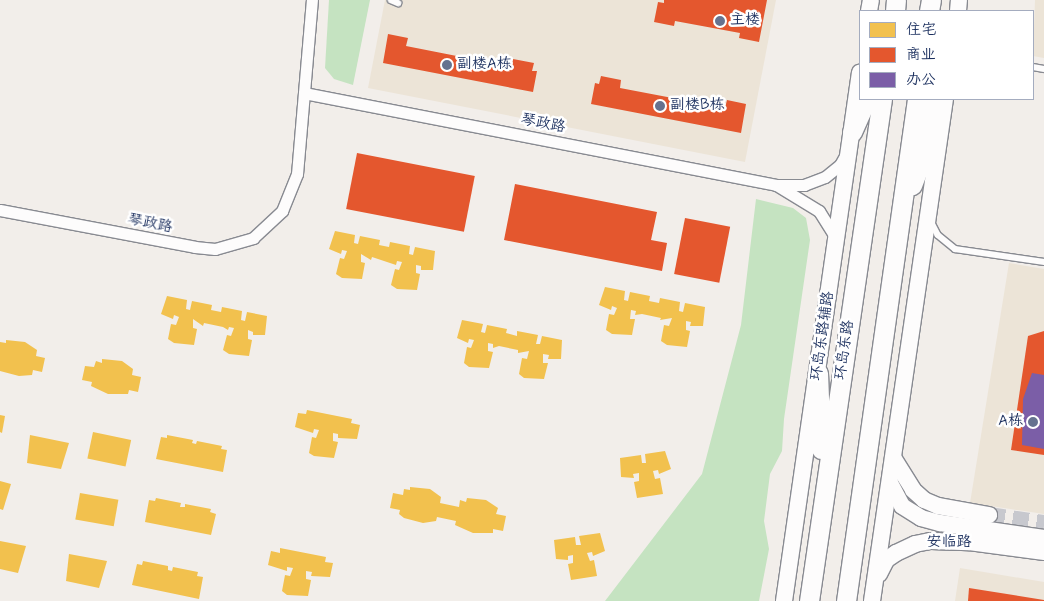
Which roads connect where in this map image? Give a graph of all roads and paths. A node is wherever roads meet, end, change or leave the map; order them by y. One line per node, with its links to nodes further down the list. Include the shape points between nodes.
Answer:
1 (312, 0): 5 (street, 琴政路)
2 (391, 0): 3 (lane)
3 (398, 3)
4 (859, 79): 11 (main road, 环岛东路辅路)
5 (304, 93): 12 (street, 琴政路); 14 (street, 琴政路, via 297,174 292,193 269,226 234,245 195,247)
6 (867, 100): 11 (main road)
7 (882, 100): 22 (main road, 环岛东路)
8 (917, 100): 13 (main road)
9 (934, 100): 13 (main road, via 922,159)
10 (945, 100): 15 (main road)
11 (850, 141): 12 (street, via 840,165 825,177 804,185); 16 (main road, 环岛东路辅路)
12 (776, 186): 16 (street, via 819,211)
13 (902, 206): 24 (main road)
14 (0, 210)
15 (927, 215): 17 (lane, via 938,235 956,249); 19 (main road)
16 (836, 238): 18 (main road, 环岛东路辅路)
17 (1044, 262)
18 (818, 373): 22 (main road, via 821,441 816,489); 27 (main road, 环岛东路辅路)
19 (894, 459): 20 (main road); 21 (main road, via 913,490 924,500 938,506)
20 (890, 484): 23 (main road, 安临路, via 902,506 921,518); 26 (main road)
21 (989, 515)
22 (821, 520): 28 (main road, 环岛东路)
23 (1044, 538)
24 (854, 550): 29 (main road); 30 (main road, via 862,574)
25 (1044, 552): 26 (main road, 安临路, via 969,542 915,544 886,560)
26 (873, 593)
27 (784, 601)
28 (809, 601)
29 (846, 601)
30 (859, 601)

